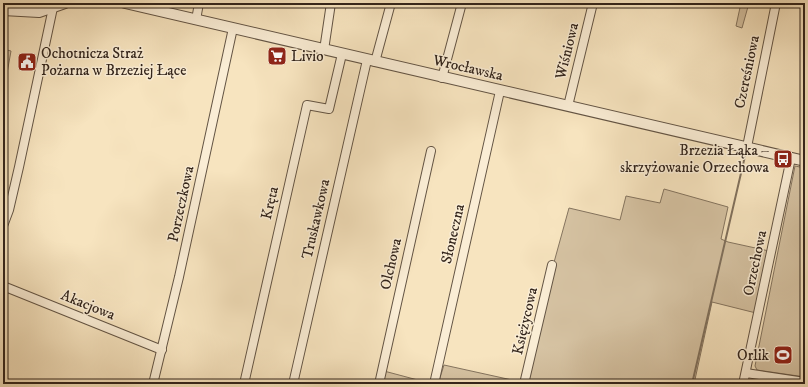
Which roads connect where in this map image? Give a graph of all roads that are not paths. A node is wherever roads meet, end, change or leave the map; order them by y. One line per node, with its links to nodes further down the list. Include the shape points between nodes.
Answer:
1 (4, 3): 11 (street)
2 (65, 3): 10 (street)
3 (124, 3): 12 (street, Wrocławska)
4 (200, 3): 12 (street)
5 (331, 3): 14 (street)
6 (391, 3): 16 (street, Truskawkowa)
7 (462, 3): 17 (street)
8 (593, 3): 19 (street, Wiśniowa)
9 (776, 3): 20 (street, Czereśniowa)
10 (54, 6): 11 (street, via 34,12); 24 (street, via 9,210)
11 (3, 9)
12 (196, 20): 13 (street, Wrocławska)
13 (233, 28): 14 (street, Wrocławska); 27 (street, Porzeczkowa)
14 (324, 50): 15 (street, Wrocławska)
15 (342, 54): 16 (street, Wrocławska); 31 (street, Kręta, via 329,109 307,105)
16 (371, 61): 17 (street, Wrocławska); 32 (street, Truskawkowa)
17 (442, 78): 18 (street, Wrocławska)
18 (500, 91): 19 (street, Wrocławska); 34 (street, Słoneczna)
19 (568, 106): 20 (street, Wrocławska)
20 (747, 147): 22 (street, Wrocławska)
21 (431, 151): 33 (street, Olchowa)
22 (791, 158): 23 (street, Wrocławska); 28 (street, Orzechowa)
23 (805, 162)
24 (3, 226)
25 (552, 265): 35 (street, Księżycowa)
26 (3, 286): 27 (street, Akacjowa)
27 (162, 350): 30 (street, Porzeczkowa)
28 (746, 373): 29 (street); 36 (street, Orzechowa)
29 (805, 382)
30 (152, 384)
31 (244, 384)
32 (293, 384)
33 (379, 384)
34 (434, 384)
35 (524, 384)
36 (743, 384)

